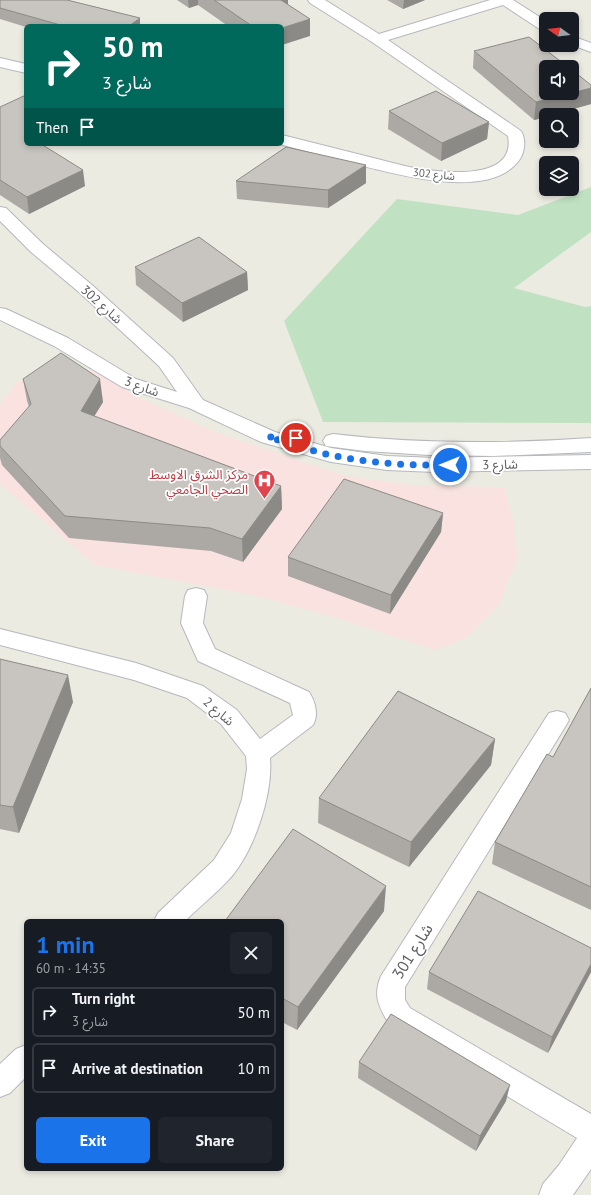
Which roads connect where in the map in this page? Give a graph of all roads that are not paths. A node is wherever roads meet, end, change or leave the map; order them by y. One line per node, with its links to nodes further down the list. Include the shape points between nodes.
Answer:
1 (315, 0): 4 (street, شارع 302)
2 (505, 0): 3 (street); 4 (street)
3 (539, 22)
4 (377, 39): 9 (street, شارع 302, via 515,134 518,143 513,158 506,165 467,177 432,176)
5 (579, 43): 6 (street)
6 (591, 48)
7 (0, 62): 8 (street)
8 (24, 68)
9 (284, 141)
10 (0, 212): 12 (street, شارع 302, via 166,362)
11 (0, 313): 12 (street, شارع 3, via 61,342 129,383)
12 (196, 404): 13 (street, شارع 3)
13 (268, 437): 14 (street, شارع 3, via 310,438 417,448 539,449); 15 (street, شارع 3, via 331,455 387,463 435,465)
14 (591, 445)
15 (591, 462)
16 (196, 596): 19 (street, via 192,623 206,655 301,698 305,718)
17 (0, 637): 19 (street, شارع 2, via 136,672 195,692 228,717)
18 (557, 720): 23 (street, شارع 301, via 391,985 391,1002 400,1017)
19 (258, 754): 20 (street, via 259,769 254,799 242,836 223,868)
20 (169, 919)
21 (24, 1060): 22 (street)
22 (0, 1084)
23 (591, 1130)
24 (591, 1143): 25 (street)
25 (554, 1195)

